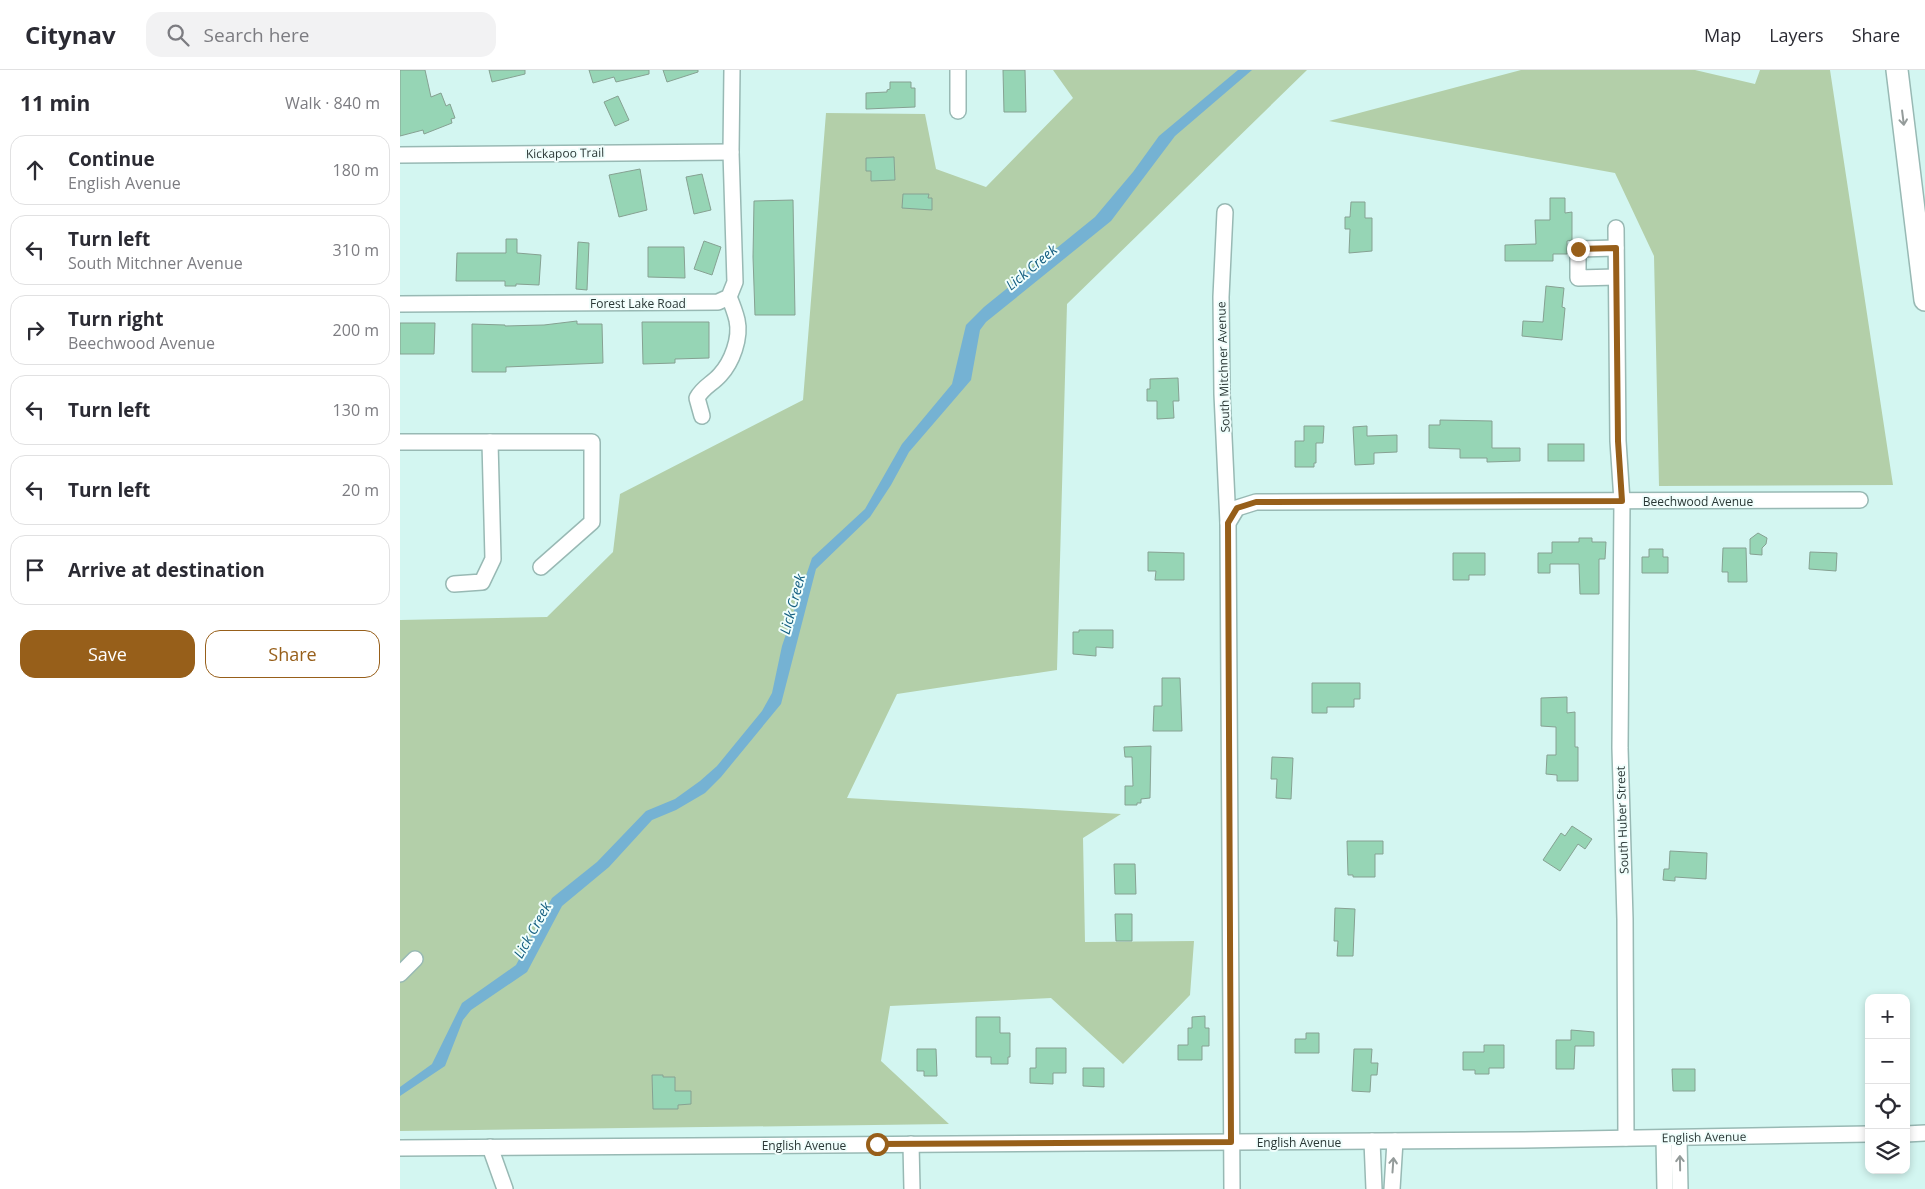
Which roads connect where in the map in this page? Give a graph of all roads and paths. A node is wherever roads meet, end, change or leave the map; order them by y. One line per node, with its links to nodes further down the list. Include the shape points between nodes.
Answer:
1 (732, 70): 5 (street)
2 (958, 70): 4 (street)
3 (1897, 70): 12 (highway, one-way to 12)
4 (958, 111)
5 (731, 152): 6 (street, Kickapoo Trail); 11 (street, via 735,282)
6 (400, 155)
7 (1225, 212): 19 (street, South Mitchner Avenue, via 1221,297)
8 (1616, 228): 9 (street, South Huber Street)
9 (1616, 248): 10 (street, South Huber Street); 10 (street, via 1578,249 1578,278)
10 (1616, 277): 18 (street, South Huber Street)
11 (729, 297): 13 (street, Forest Lake Road, via 718,302); 14 (street, via 737,322 736,345 720,376 701,390 697,398)
12 (1925, 300)
13 (400, 304)
14 (702, 416)
15 (400, 442): 16 (street)
16 (490, 442): 20 (street, via 592,442 592,522); 21 (street, via 493,559 482,582)
17 (1860, 500): 18 (street, Beechwood Avenue)
18 (1622, 501): 19 (street, Beechwood Avenue, via 1256,502 1237,508); 27 (street, South Huber Street, via 1620,748)
19 (1228, 523): 32 (street, South Mitchner Avenue)
20 (541, 567)
21 (454, 584)
22 (415, 959): 23 (street)
23 (400, 974)
24 (1925, 1133): 26 (street)
25 (1865, 1134): 29 (street, English Avenue)
26 (1910, 1134)
27 (1626, 1138): 28 (street, English Avenue); 31 (street, English Avenue)
28 (1664, 1138): 29 (street, English Avenue); 41 (street)
29 (1679, 1138): 42 (street, one-way to 29)
30 (1372, 1141): 31 (street, English Avenue); 32 (street, English Avenue); 39 (street)
31 (1395, 1141): 40 (street, one-way to 31)
32 (1231, 1142): 33 (street, English Avenue); 38 (street, South Mitchner Avenue)
33 (911, 1144): 34 (street, English Avenue); 37 (street)
34 (490, 1147): 35 (street, English Avenue); 36 (street)
35 (400, 1148)
36 (504, 1189)
37 (912, 1189)
38 (1232, 1189)
39 (1374, 1189)
40 (1392, 1189)
41 (1665, 1189)
42 (1680, 1189)

